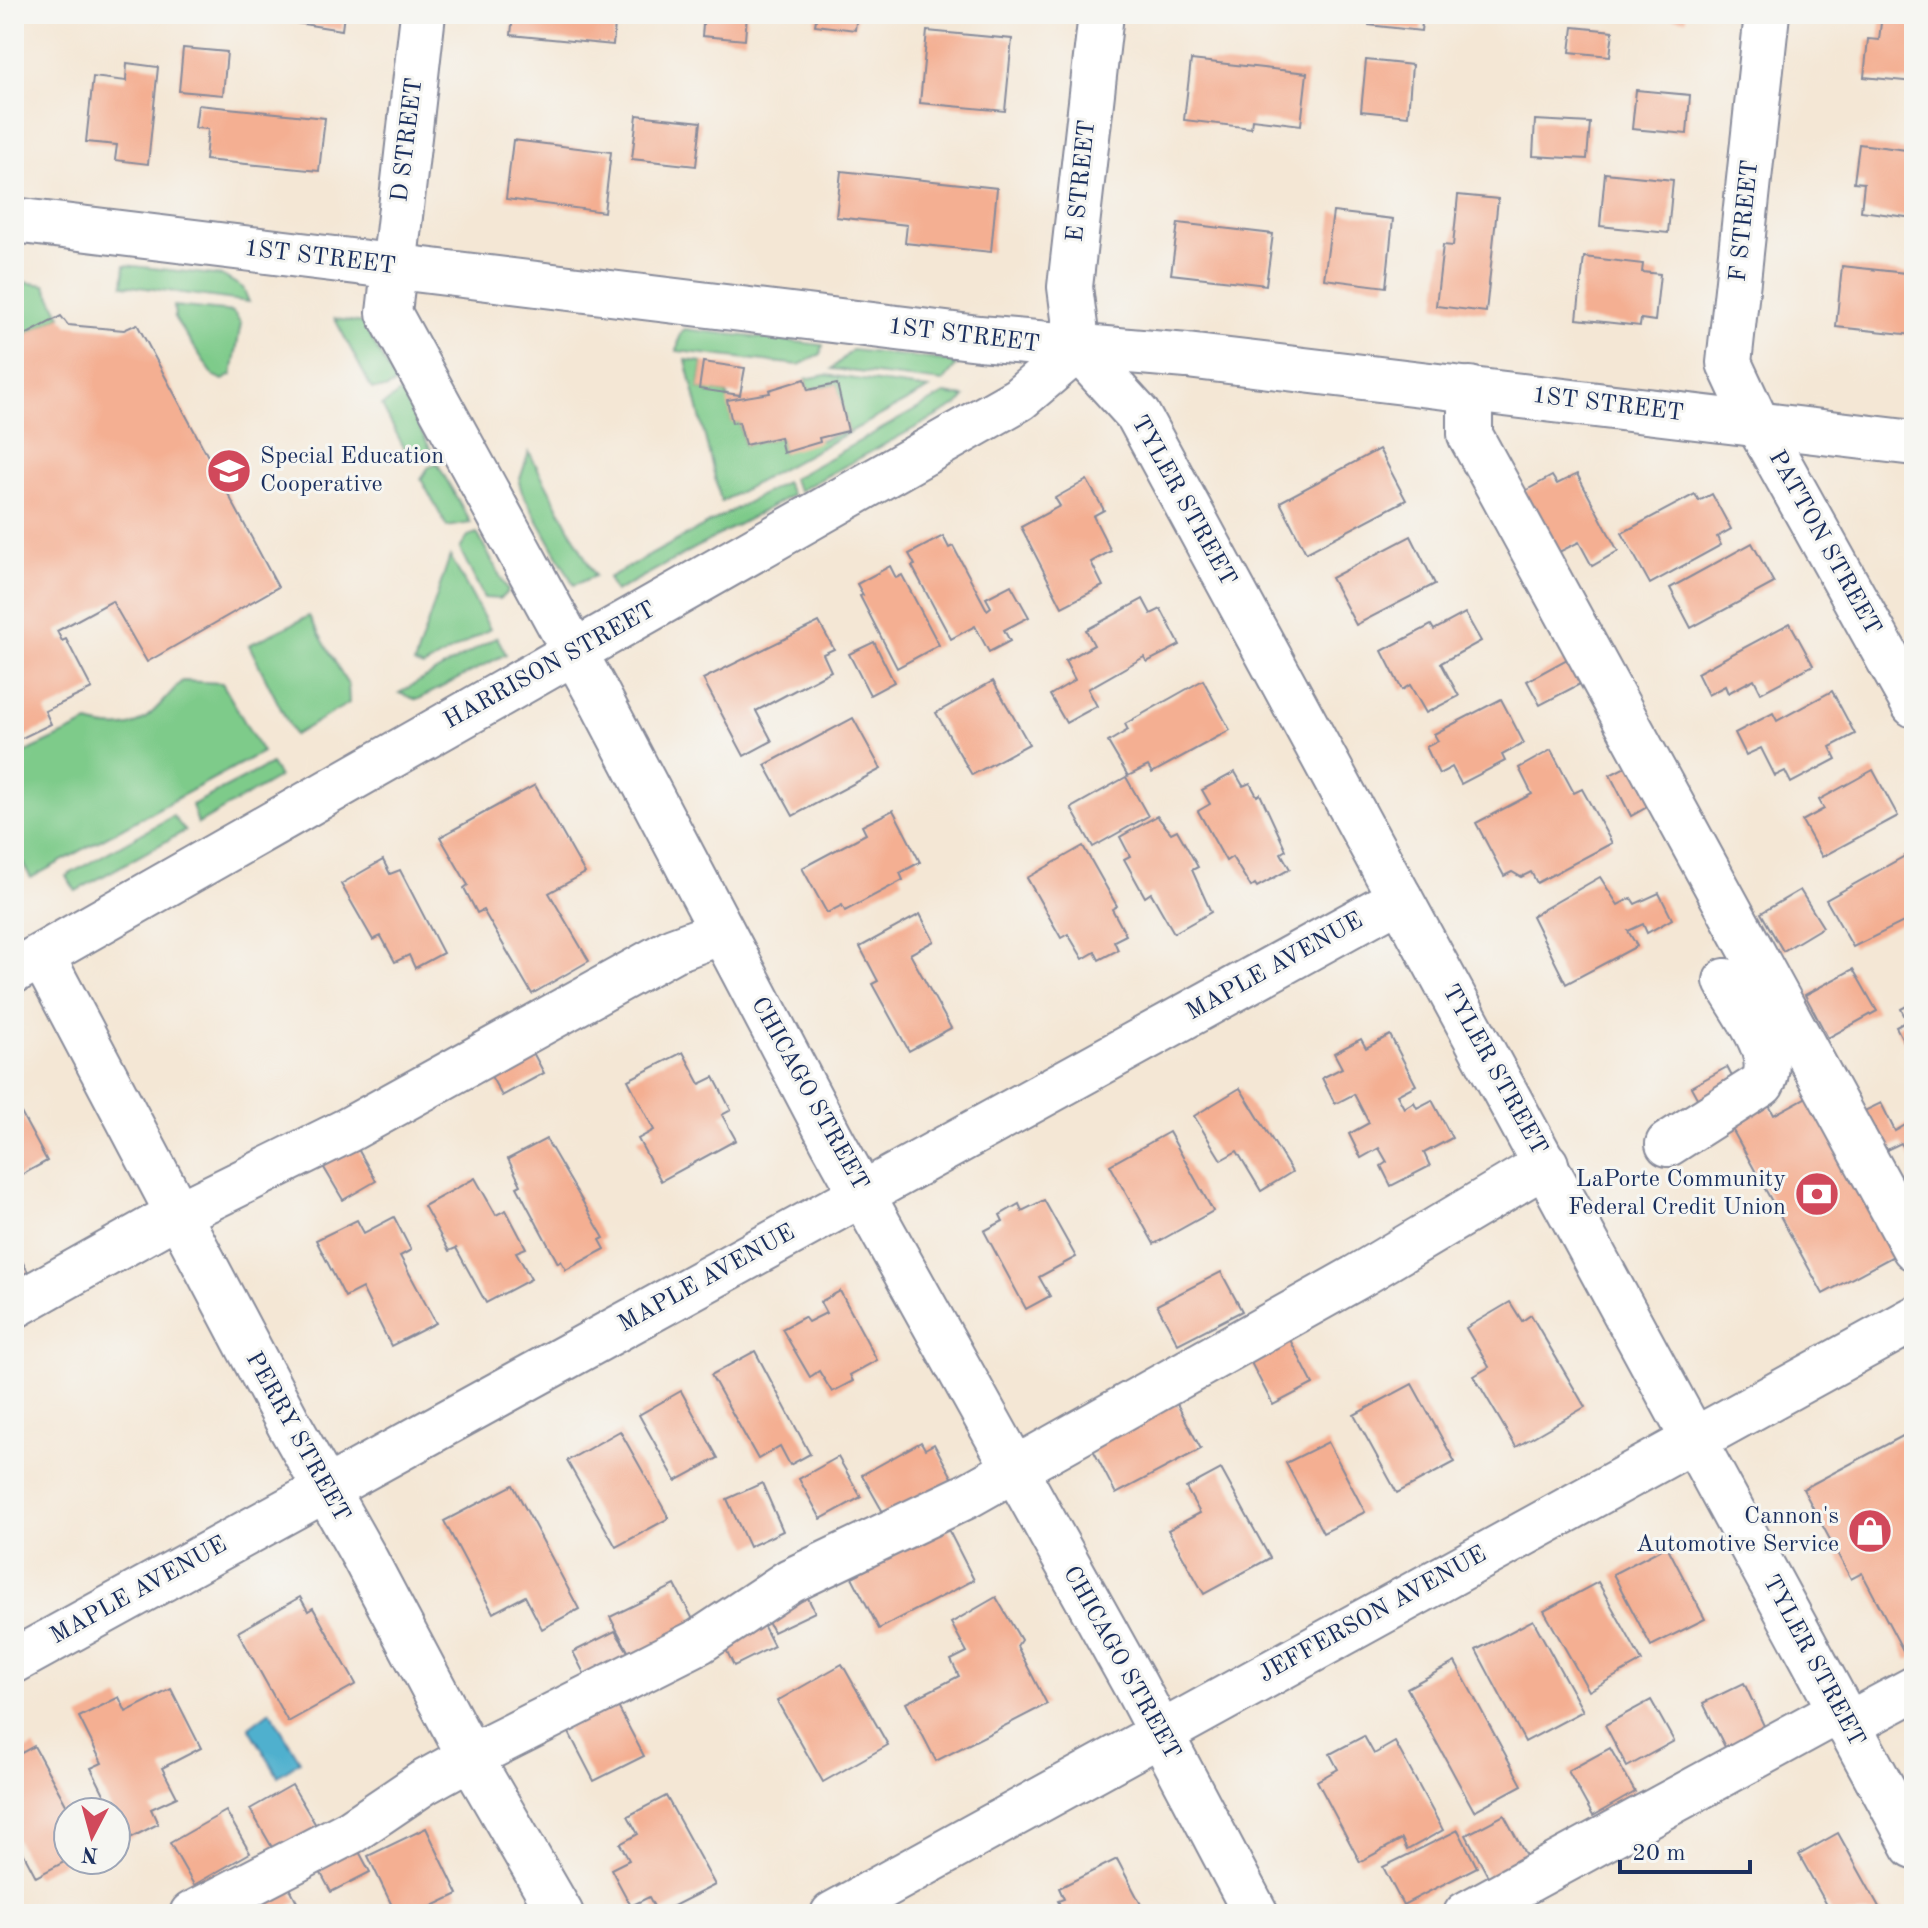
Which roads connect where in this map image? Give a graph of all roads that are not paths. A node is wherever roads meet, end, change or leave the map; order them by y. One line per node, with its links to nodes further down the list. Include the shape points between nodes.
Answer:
1 (423, 14): 5 (street, D STREET)
2 (1101, 14): 6 (street, E STREET, via 1070,287)
3 (1767, 14): 8 (street, F STREET, via 1729,363)
4 (14, 220): 5 (street, 1ST STREET)
5 (393, 267): 6 (street, 1ST STREET); 10 (street, CHICAGO STREET, via 389,313)
6 (1078, 349): 7 (street, 1ST STREET, via 1161,353); 10 (street, HARRISON STREET, via 1019,399); 12 (street, TYLER STREET, via 1138,415)
7 (1470, 389): 8 (street, 1ST STREET); 20 (street, via 1470,435)
8 (1757, 423): 9 (street, 1ST STREET); 11 (street, PATTON STREET)
9 (1914, 443)
10 (574, 652): 13 (street, CHICAGO STREET); 14 (street, HARRISON STREET)
11 (1914, 705)
12 (1400, 898): 17 (street, TYLER STREET); 18 (street, MAPLE AVENUE)
13 (722, 932): 18 (street, CHICAGO STREET); 19 (street, via 673,950 348,1130)
14 (28, 964): 19 (street, PERRY STREET)
15 (1726, 981): 16 (street, via 1767,1056 1769,1071 1762,1084)
16 (1668, 1144)
17 (1546, 1164): 23 (street, TYLER STREET); 24 (street, via 1355,1278)
18 (863, 1192): 24 (street, CHICAGO STREET); 25 (street, MAPLE AVENUE)
19 (176, 1215): 21 (street); 25 (street, PERRY STREET)
20 (1914, 1248)
21 (14, 1306)
22 (1914, 1319): 23 (street, JEFFERSON AVENUE)
23 (1694, 1439): 28 (street, TYLER STREET); 29 (street, JEFFERSON AVENUE)
24 (1014, 1468): 29 (street, CHICAGO STREET); 30 (street, via 790,1581 700,1641)
25 (326, 1490): 26 (street, MAPLE AVENUE); 30 (street, PERRY STREET)
26 (14, 1661)
27 (1914, 1689): 28 (street)
28 (1843, 1718): 31 (street, TYLER STREET); 36 (street)
29 (1158, 1733): 32 (street, JEFFERSON AVENUE); 35 (street, CHICAGO STREET)
30 (470, 1757): 33 (street, via 352,1831); 34 (street, PERRY STREET)
31 (1914, 1846)
32 (857, 1908)
33 (192, 1914)
34 (561, 1914)
35 (1256, 1914)
36 (1466, 1914)

